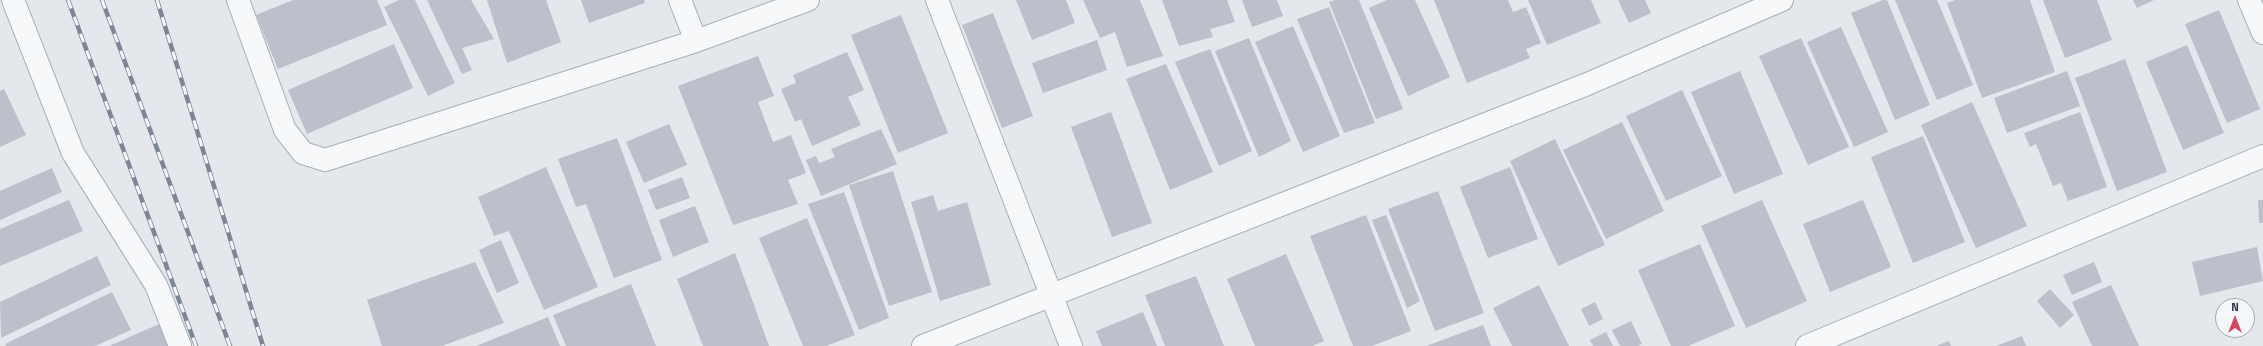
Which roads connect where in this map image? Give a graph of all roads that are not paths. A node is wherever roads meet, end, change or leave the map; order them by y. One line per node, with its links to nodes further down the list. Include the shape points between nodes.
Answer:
1 (13, 0): 12 (street, via 73,153 156,285)
2 (238, 0): 9 (street, via 285,130 303,153 325,160)
3 (680, 0): 9 (street)
4 (808, 0): 9 (street)
5 (937, 0): 11 (street)
6 (1782, 0): 11 (street, via 1585,85)
7 (2249, 0): 8 (street)
8 (2263, 33)
9 (696, 41)
10 (2263, 156): 15 (street)
11 (1052, 296): 13 (street); 14 (street)
12 (180, 346)
13 (923, 346)
14 (1071, 346)
15 (1808, 346)

